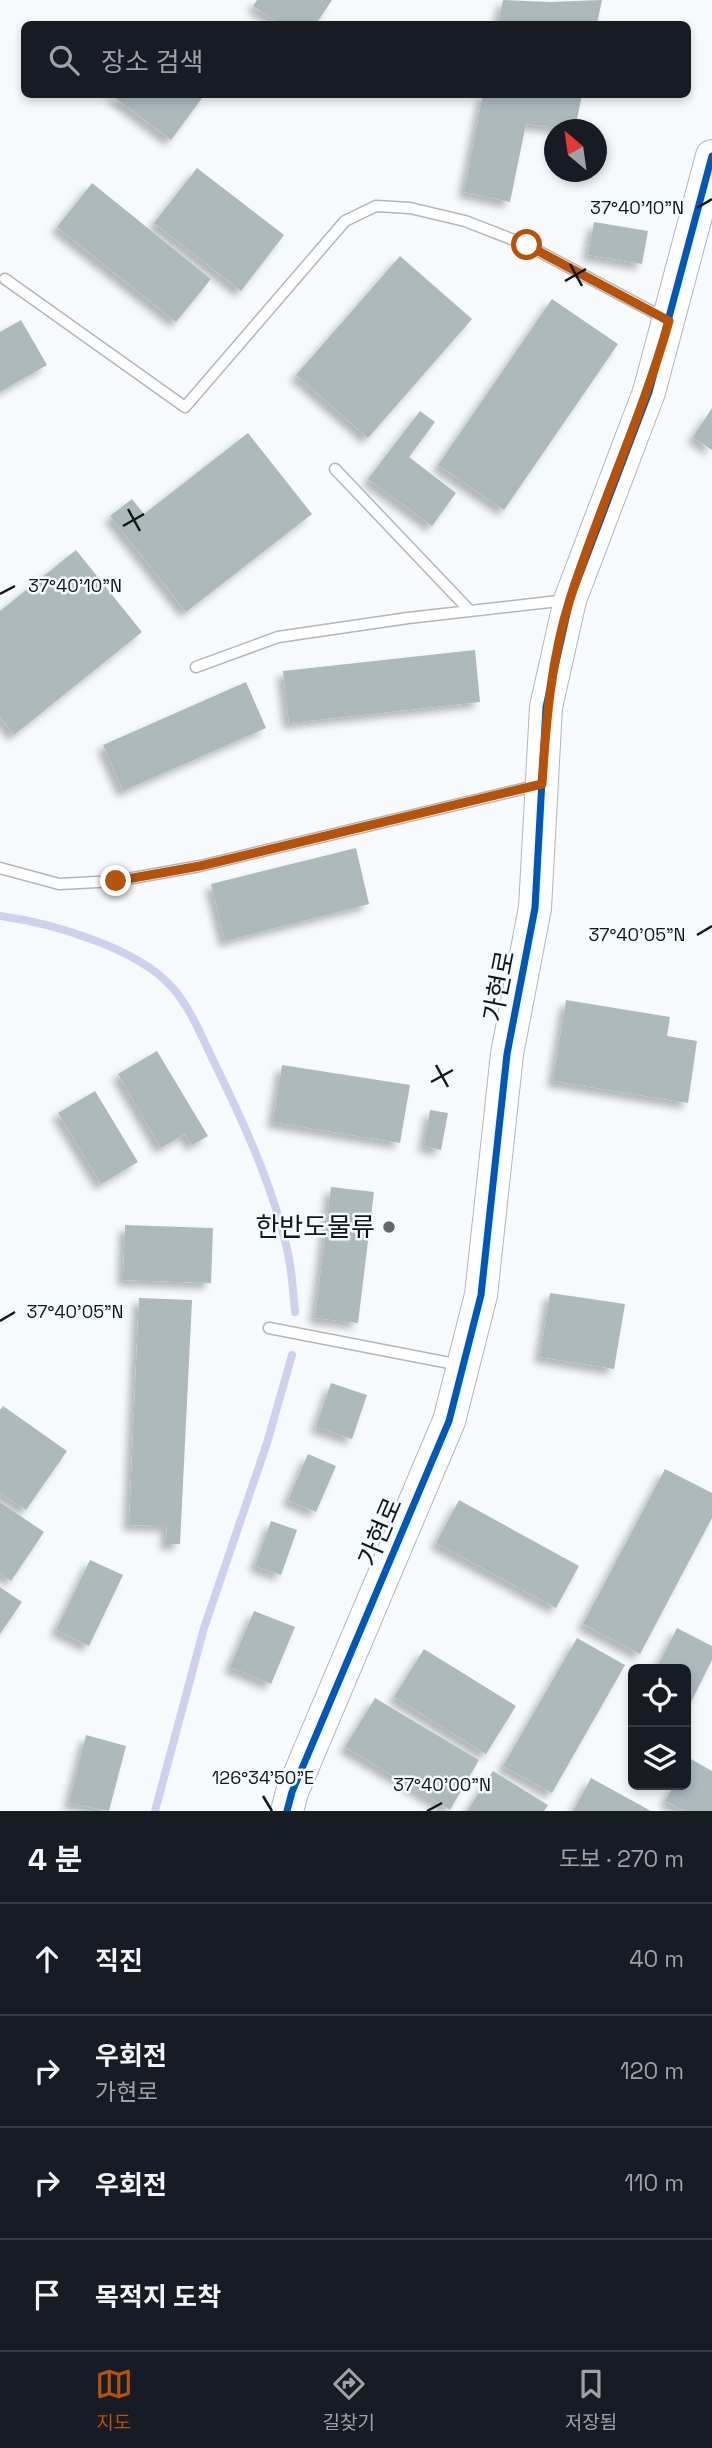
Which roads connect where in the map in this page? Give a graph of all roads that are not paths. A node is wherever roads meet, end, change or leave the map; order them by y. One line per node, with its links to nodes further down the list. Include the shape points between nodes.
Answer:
1 (712, 156): 3 (street, 가현로)
2 (5, 279): 3 (lane, via 185,407 345,221 376,206 410,208 454,219 527,245)
3 (669, 321): 5 (street, 가현로, via 649,392)
4 (335, 469): 6 (lane)
5 (570, 600): 6 (lane); 8 (street, 가현로, via 546,707)
6 (470, 611): 7 (lane, via 278,637)
7 (195, 667)
8 (542, 784): 9 (lane, via 200,866 116,881 59,884); 11 (street, 가현로, via 535,908 507,1054 481,1295)
9 (0, 868)
10 (269, 1328): 11 (lane)
11 (463, 1366): 12 (street, 가현로, via 449,1421)
12 (287, 1811)

